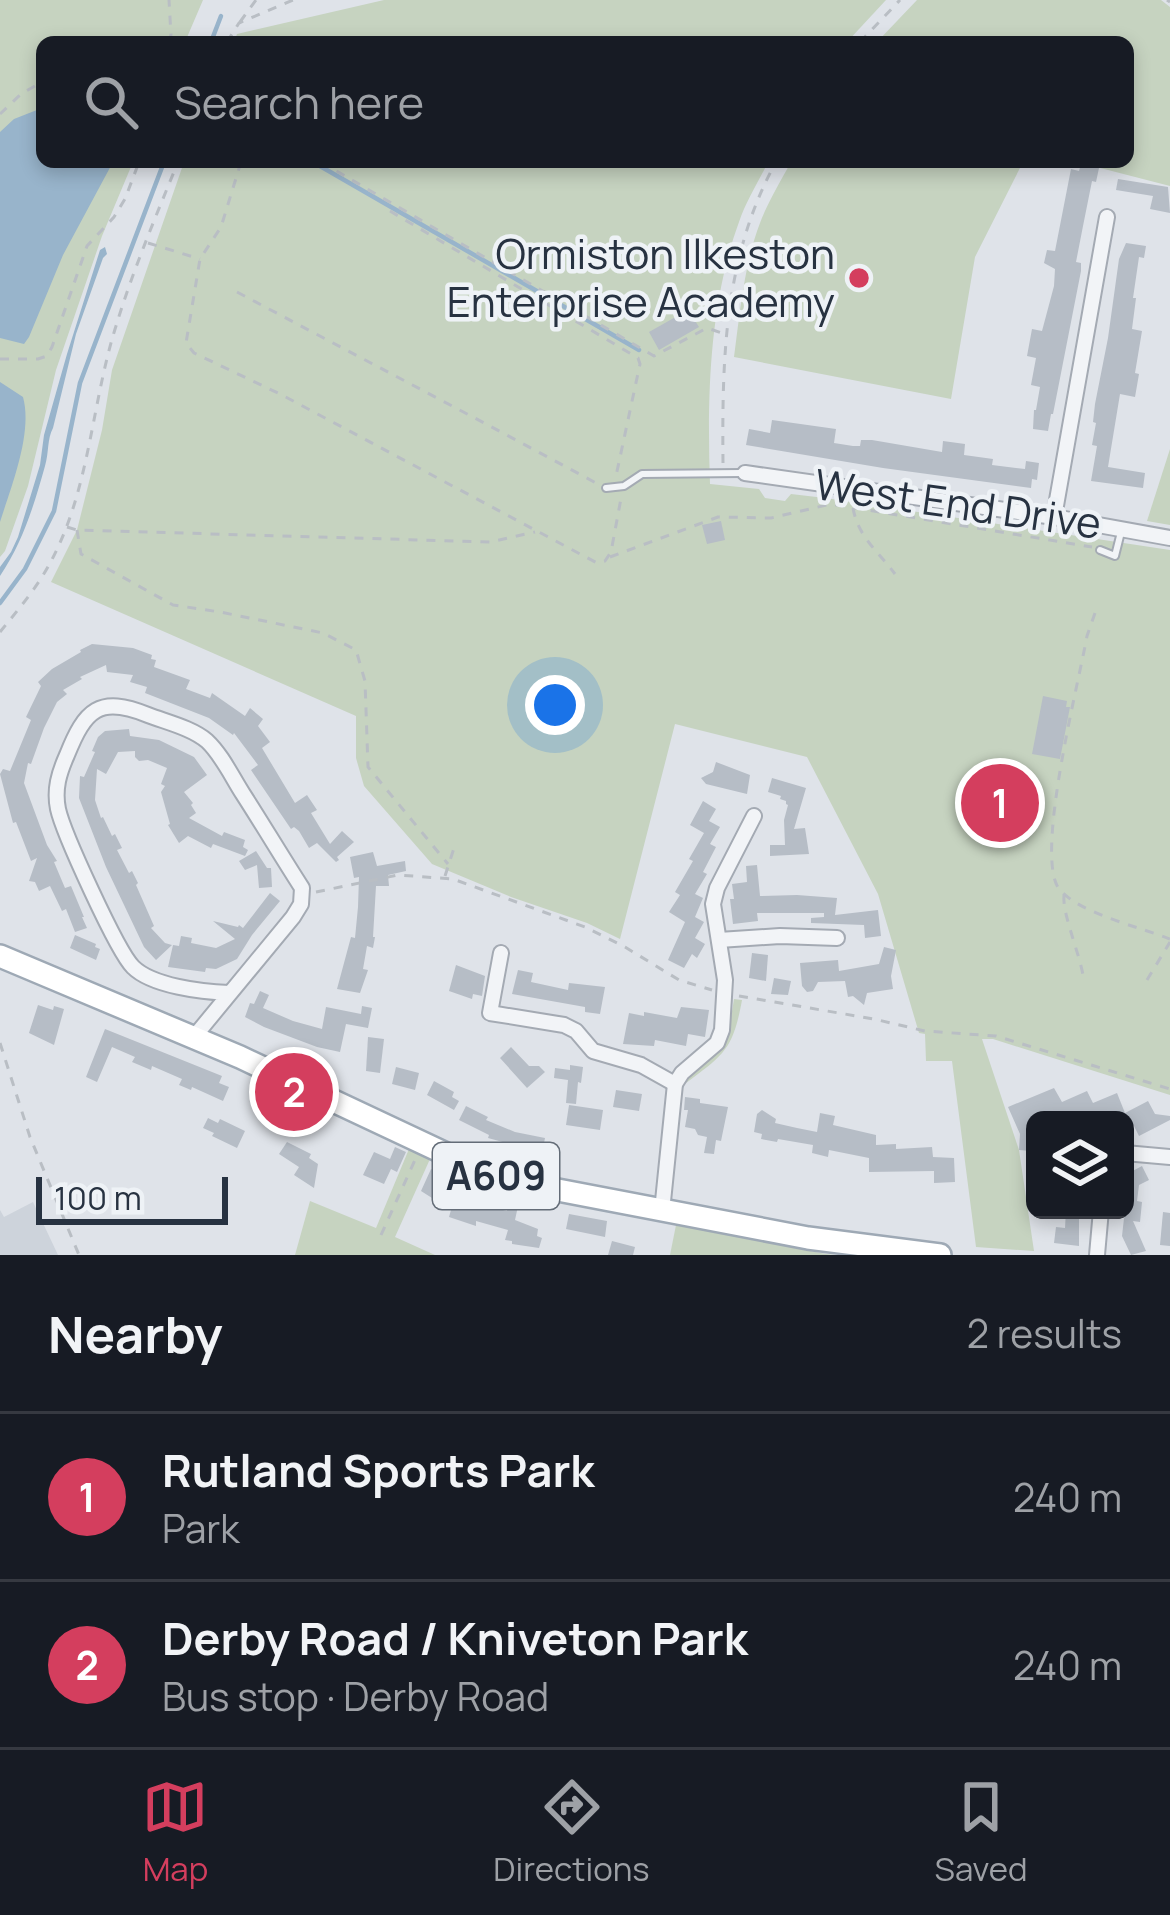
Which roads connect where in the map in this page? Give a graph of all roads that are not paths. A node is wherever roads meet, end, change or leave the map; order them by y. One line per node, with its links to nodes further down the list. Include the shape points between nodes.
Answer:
1 (1107, 217): 4 (street)
2 (745, 473): 3 (lane, via 642,474); 4 (street, West End Drive, via 776,485)
3 (610, 489)
4 (1054, 517): 5 (street, West End Drive)
5 (1122, 528): 6 (street, West End Drive); 7 (lane, via 1115,556)
6 (1170, 538)
7 (1100, 550)
8 (754, 816): 10 (street, via 738,830 714,897)
9 (837, 938): 10 (street)
10 (719, 940): 15 (street, via 722,1030)
11 (501, 953): 15 (street, via 490,1013 564,1025 593,1051)
12 (0, 956): 14 (main road, A609)
13 (229, 993): 13 (street, via 293,917 302,888 205,739 143,712 102,707 76,733 58,776 58,812 133,967 189,989); 14 (street)
14 (194, 1037): 18 (main road, A609, via 493,1176)
15 (675, 1084): 18 (street)
16 (1134, 1156): 17 (street)
17 (1170, 1157)
18 (662, 1211): 20 (main road, A609)
19 (1100, 1219): 21 (street)
20 (940, 1255)
21 (1096, 1255)

